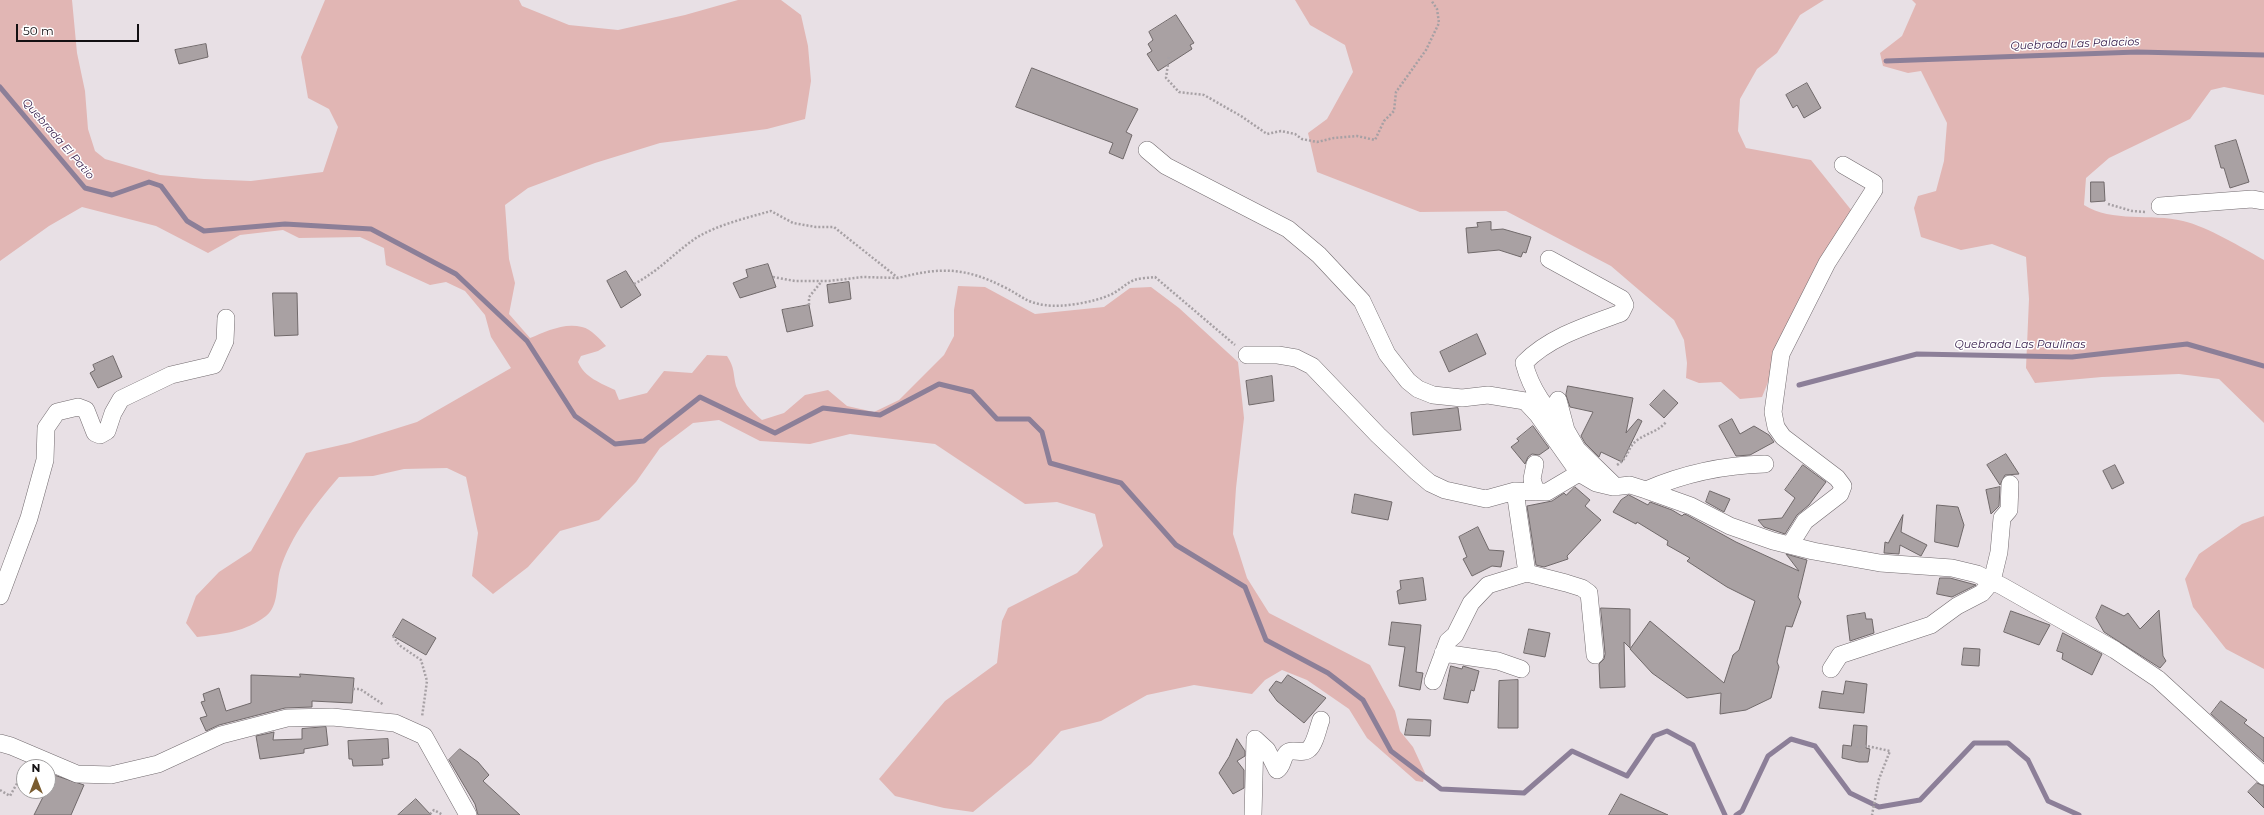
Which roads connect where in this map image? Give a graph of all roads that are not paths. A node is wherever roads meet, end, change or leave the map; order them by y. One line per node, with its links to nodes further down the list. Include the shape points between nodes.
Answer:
1 (1147, 150): 12 (street, via 1166,166 1288,229 1318,254 1362,301 1387,354 1408,381 1418,389 1433,395 1462,398 1488,395 1525,401 1551,431)
2 (1843, 165): 18 (street, via 1874,183 1874,190 1827,263 1782,354 1773,412 1776,427 1783,437 1837,478 1843,486 1840,494 1821,506 1805,521)
3 (2264, 202): 4 (street, via 2252,199)
4 (2160, 206)
5 (1550, 259): 9 (street, via 1622,299 1625,305 1621,313 1582,327 1534,353 1524,363 1528,379 1540,402)
6 (226, 318): 21 (street, via 225,341 214,365 171,375 121,399 107,431 100,435 95,433 86,410 78,407 57,412 46,428 45,460 29,518)
7 (1247, 355): 16 (street, via 1296,358 1312,366 1378,435 1430,483 1486,499)
8 (1558, 400): 9 (street)
9 (1566, 430): 14 (street, via 1577,449)
10 (1534, 464): 17 (street, via 1532,479)
11 (1765, 464): 15 (street, via 1741,464 1713,470 1669,480)
12 (1579, 473): 14 (street, via 1596,483); 17 (street, via 1547,492)
13 (2010, 484): 20 (street, via 2009,510 2002,518 1999,552)
14 (1616, 487): 15 (street, via 1630,485)
15 (1646, 490): 18 (street, via 1691,506 1730,526)
16 (1516, 491): 17 (street); 19 (street)
17 (1536, 492)
18 (1790, 545): 20 (street, via 1880,563 1952,568 1977,574)
19 (1527, 573): 22 (street, via 1488,585 1471,604); 23 (street, via 1566,582 1589,593)
20 (1992, 582): 25 (street, via 1982,593 1957,606 1932,625 1840,655); 29 (street, via 2115,650 2158,679)
21 (0, 596)
22 (1443, 653): 24 (street, via 1498,661); 26 (street)
23 (1595, 655)
24 (1521, 669)
25 (1832, 669)
26 (1433, 681)
27 (1321, 720): 31 (street, via 1310,749 1290,751 1277,770 1267,750 1255,739)
28 (0, 743): 30 (street, via 77,774 111,775 158,764 221,735 287,718 364,719 395,724 424,736)
29 (2264, 776)
30 (468, 815)
31 (1253, 815)

